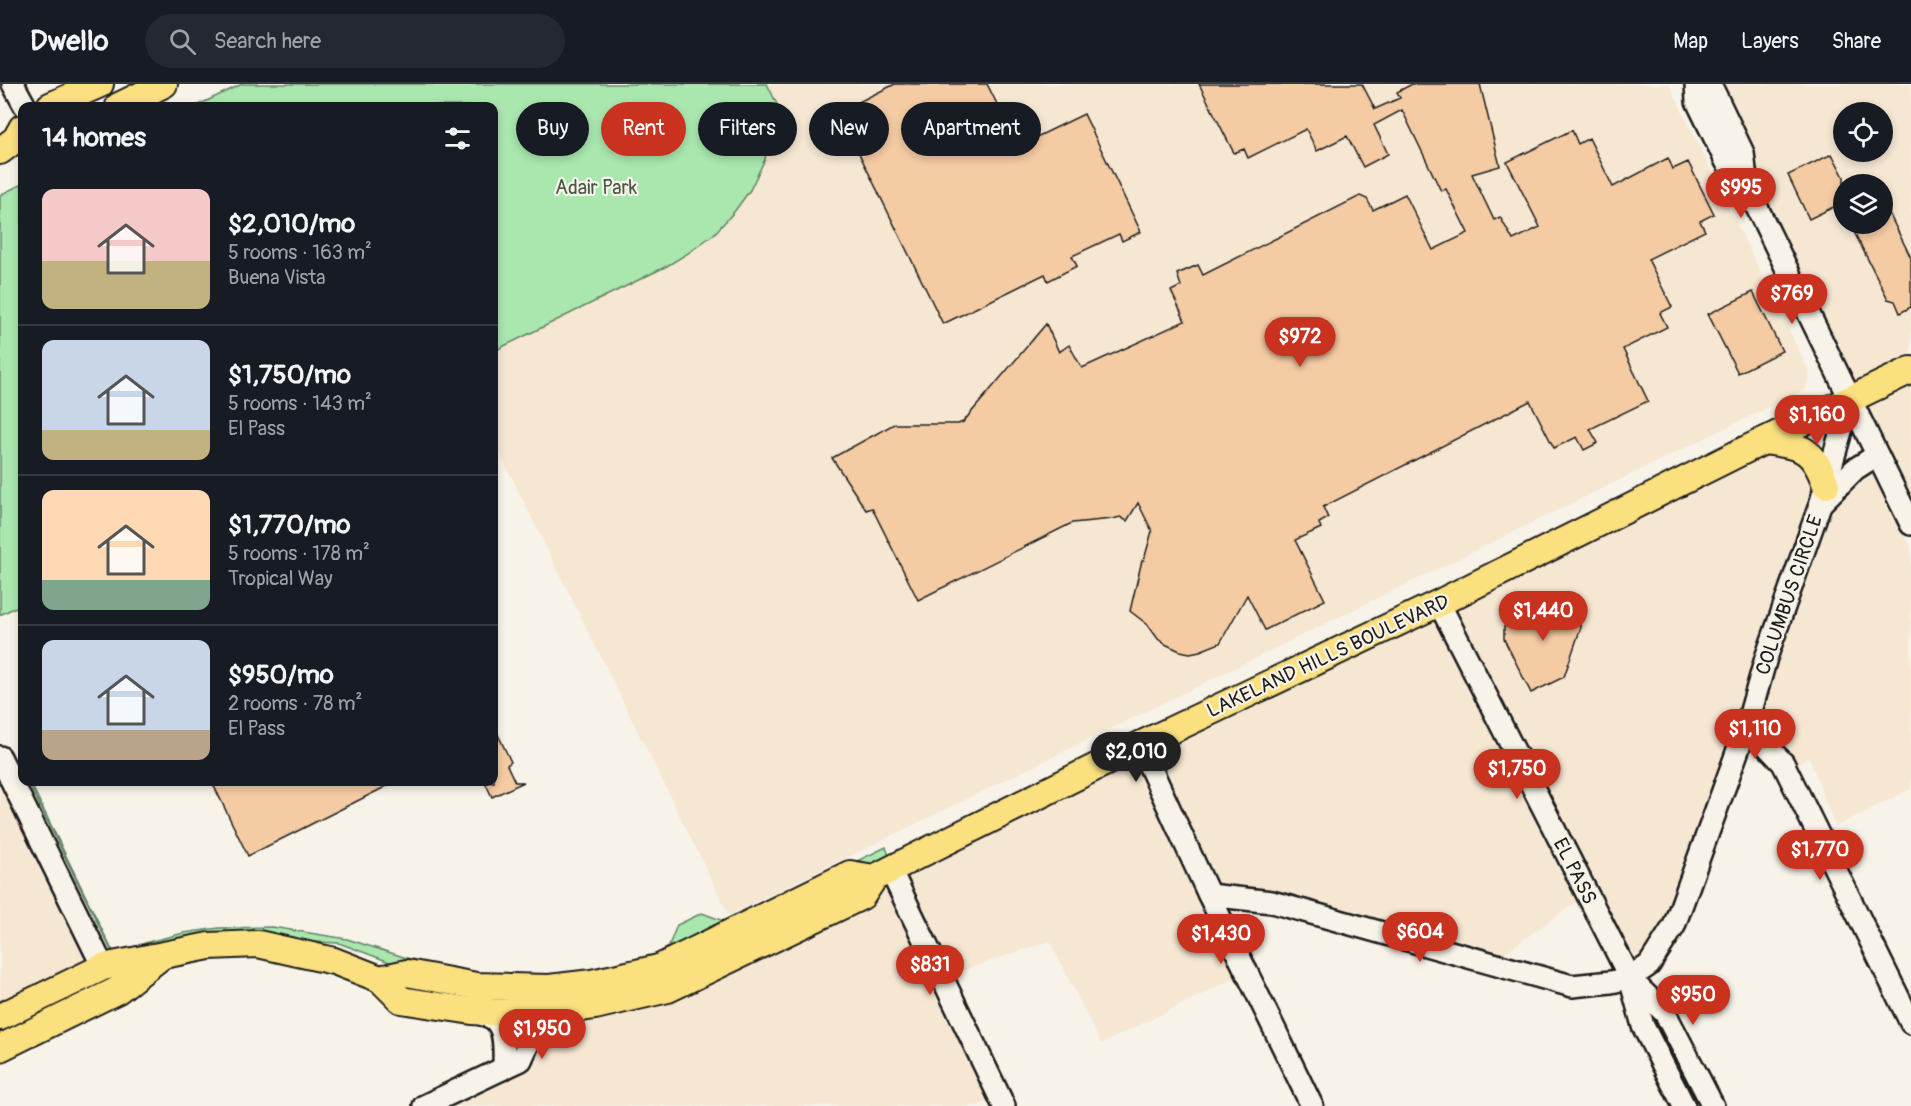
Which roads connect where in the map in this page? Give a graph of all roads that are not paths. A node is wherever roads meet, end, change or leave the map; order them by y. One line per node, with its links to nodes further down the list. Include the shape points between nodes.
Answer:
1 (13, 84): 6 (street)
2 (100, 84): 7 (main road)
3 (164, 84): 8 (main road)
4 (1696, 84): 15 (street, via 1697,101 1726,161)
5 (1703, 84): 15 (street, via 1713,90 1743,153)
6 (23, 102)
7 (59, 102)
8 (126, 102)
9 (18, 120): 10 (main road)
10 (0, 128)
11 (18, 135): 12 (main road)
12 (0, 151)
13 (18, 156): 14 (main road)
14 (0, 165)
15 (1747, 187): 17 (street)
16 (1911, 370): 17 (main road, LAKELAND HILLS BOULEVARD)
17 (1850, 399): 18 (main road, LAKELAND HILLS BOULEVARD); 19 (street); 20 (street, COLUMBUS CIRCLE)
18 (1764, 441): 20 (main road, via 1793,445 1812,456 1820,469); 22 (main road, LAKELAND HILLS BOULEVARD)
19 (1877, 455): 20 (street); 21 (street)
20 (1824, 494): 23 (street, COLUMBUS CIRCLE, via 1766,658)
21 (1911, 524)
22 (1439, 603): 24 (main road, LAKELAND HILLS BOULEVARD); 30 (street, EL PASS)
23 (1747, 725): 30 (street, COLUMBUS CIRCLE, via 1674,926 1649,965); 35 (street, via 1783,763)
24 (1140, 745): 26 (main road, LAKELAND HILLS BOULEVARD); 27 (street)
25 (0, 758): 29 (street)
26 (882, 873): 31 (main road, LAKELAND HILLS BOULEVARD, via 850,874 659,968 592,983 549,988 476,986 407,973); 33 (main road, LAKELAND HILLS BOULEVARD, via 862,896 668,989); 39 (street)
27 (1209, 895): 30 (street, COLUMBUS CIRCLE, via 1272,902 1572,986); 40 (street)
28 (161, 956): 29 (main road, LAKELAND HILLS BOULEVARD); 31 (main road, LAKELAND HILLS BOULEVARD, via 209,946 258,944 334,961); 36 (main road, LAKELAND HILLS BOULEVARD, via 118,990)
29 (104, 967): 34 (main road, LAKELAND HILLS BOULEVARD)
30 (1630, 978): 41 (street, EL PASS, via 1643,1026); 42 (street, EL PASS, via 1665,1013)
31 (380, 979): 32 (main road, LAKELAND HILLS BOULEVARD, via 401,1000)
32 (472, 1011): 33 (main road, LAKELAND HILLS BOULEVARD); 37 (street, via 492,1017 500,1026)
33 (555, 1012): 37 (street, via 537,1024 521,1060)
34 (0, 1017)
35 (1911, 1023)
36 (0, 1048)
37 (504, 1068): 38 (street)
38 (435, 1104)
39 (1004, 1106)
40 (1312, 1106)
41 (1684, 1106)
42 (1713, 1106)

